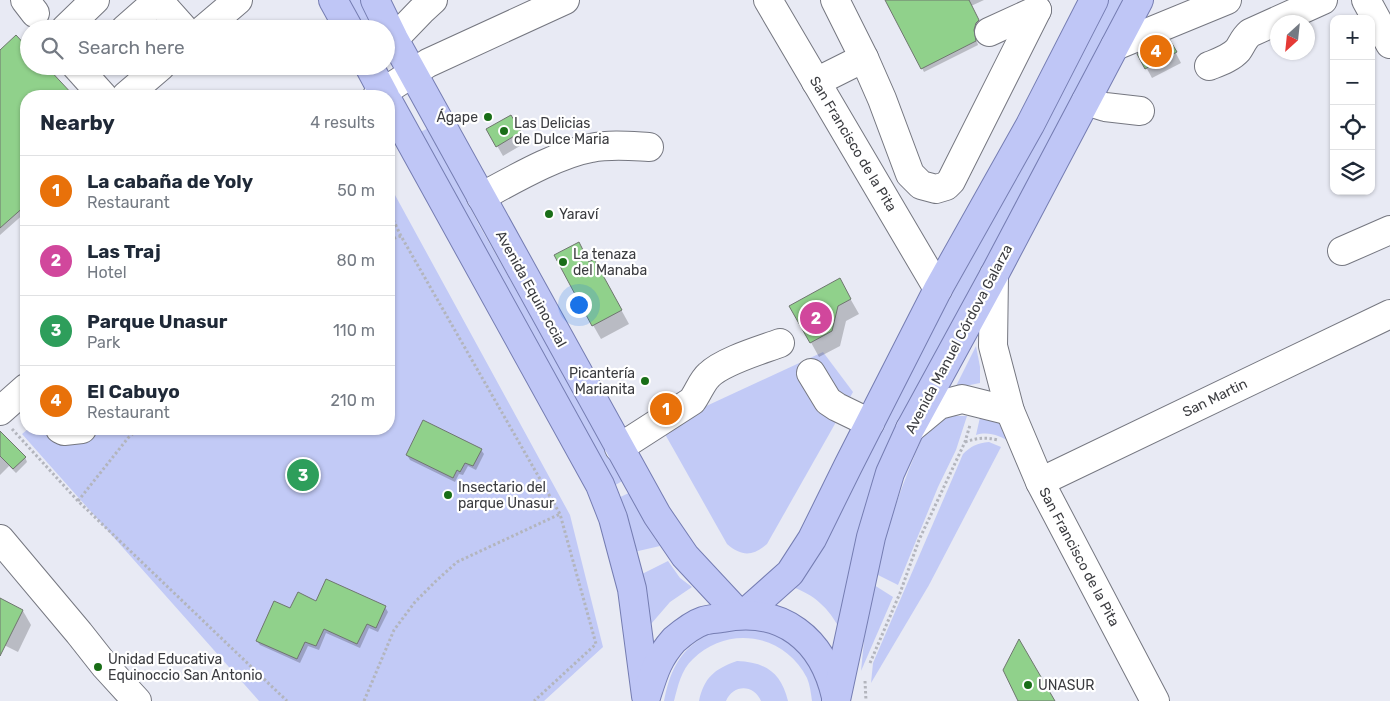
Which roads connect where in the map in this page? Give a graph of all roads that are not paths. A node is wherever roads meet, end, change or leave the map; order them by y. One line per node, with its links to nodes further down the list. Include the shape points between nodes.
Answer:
1 (95, 0): 15 (street)
2 (158, 0): 16 (street); 17 (street)
3 (238, 0): 18 (street)
4 (333, 0): 19 (main road)
5 (375, 0): 20 (main road, Avenida Equinoccial)
6 (434, 0): 22 (street)
7 (564, 0): 28 (street)
8 (768, 0): 32 (street, San Francisco de la Pita)
9 (835, 0): 26 (street)
10 (1094, 0): 45 (main road, via 1030,125)
11 (1139, 0): 25 (main road, Avenida Manuel Córdova Galarza)
12 (1227, 0): 25 (street)
13 (1323, 0): 27 (street, via 1250,33 1237,52)
14 (1371, 3): 24 (street)
15 (74, 20)
16 (135, 20)
17 (176, 20)
18 (215, 20)
19 (343, 20)
20 (385, 20)
21 (989, 32): 26 (street, via 1037,10 951,181 936,189 921,185 910,174)
22 (395, 38)
23 (395, 41): 28 (main road, Avenida Equinoccial)
24 (1390, 44)
25 (1115, 46): 37 (main road, Avenida Manuel Córdova Galarza)
26 (864, 58): 32 (street)
27 (1209, 66)
28 (414, 73): 36 (street); 41 (main road, Avenida Equinoccial)
29 (86, 75): 33 (street)
30 (150, 75): 34 (street)
31 (373, 75): 35 (main road)
32 (816, 82): 45 (street, San Francisco de la Pita)
33 (98, 90)
34 (133, 90)
35 (380, 90)
36 (392, 90)
37 (1086, 101): 38 (street); 44 (main road, Avenida Manuel Córdova Galarza)
38 (1140, 112)
39 (395, 118): 58 (main road, via 600,485 613,518 632,589)
40 (649, 147): 41 (street, via 590,148 560,158)
41 (481, 198): 54 (main road, Avenida Equinoccial)
42 (1390, 230): 43 (street)
43 (1342, 251)
44 (994, 275): 50 (street, San Francisco de la Pita, via 993,346); 53 (main road, Avenida Manuel Córdova Galarza)
45 (938, 289): 52 (main road)
46 (1390, 314): 55 (street, San Martin)
47 (780, 343): 54 (street, via 719,367 708,375 692,401)
48 (811, 373): 52 (street, via 828,401)
49 (20, 397): 51 (street)
50 (1010, 411): 53 (street, via 962,399 939,405); 55 (street, San Francisco de la Pita)
51 (3, 416)
52 (870, 423): 57 (main road, via 812,539 790,573)
53 (910, 429): 59 (main road, Avenida Manuel Córdova Galarza, via 890,473 870,537)
54 (619, 448): 57 (main road, Avenida Equinoccial, via 656,515 685,556)
55 (1040, 482): 61 (street, San Francisco de la Pita)
56 (0, 539): 60 (street)
57 (742, 614): 58 (main road, via 702,621 675,639 656,665); 59 (main road, via 765,616 786,625 805,639 821,656 831,677)
58 (646, 699)
59 (836, 700)
60 (137, 701)
61 (1155, 701)

